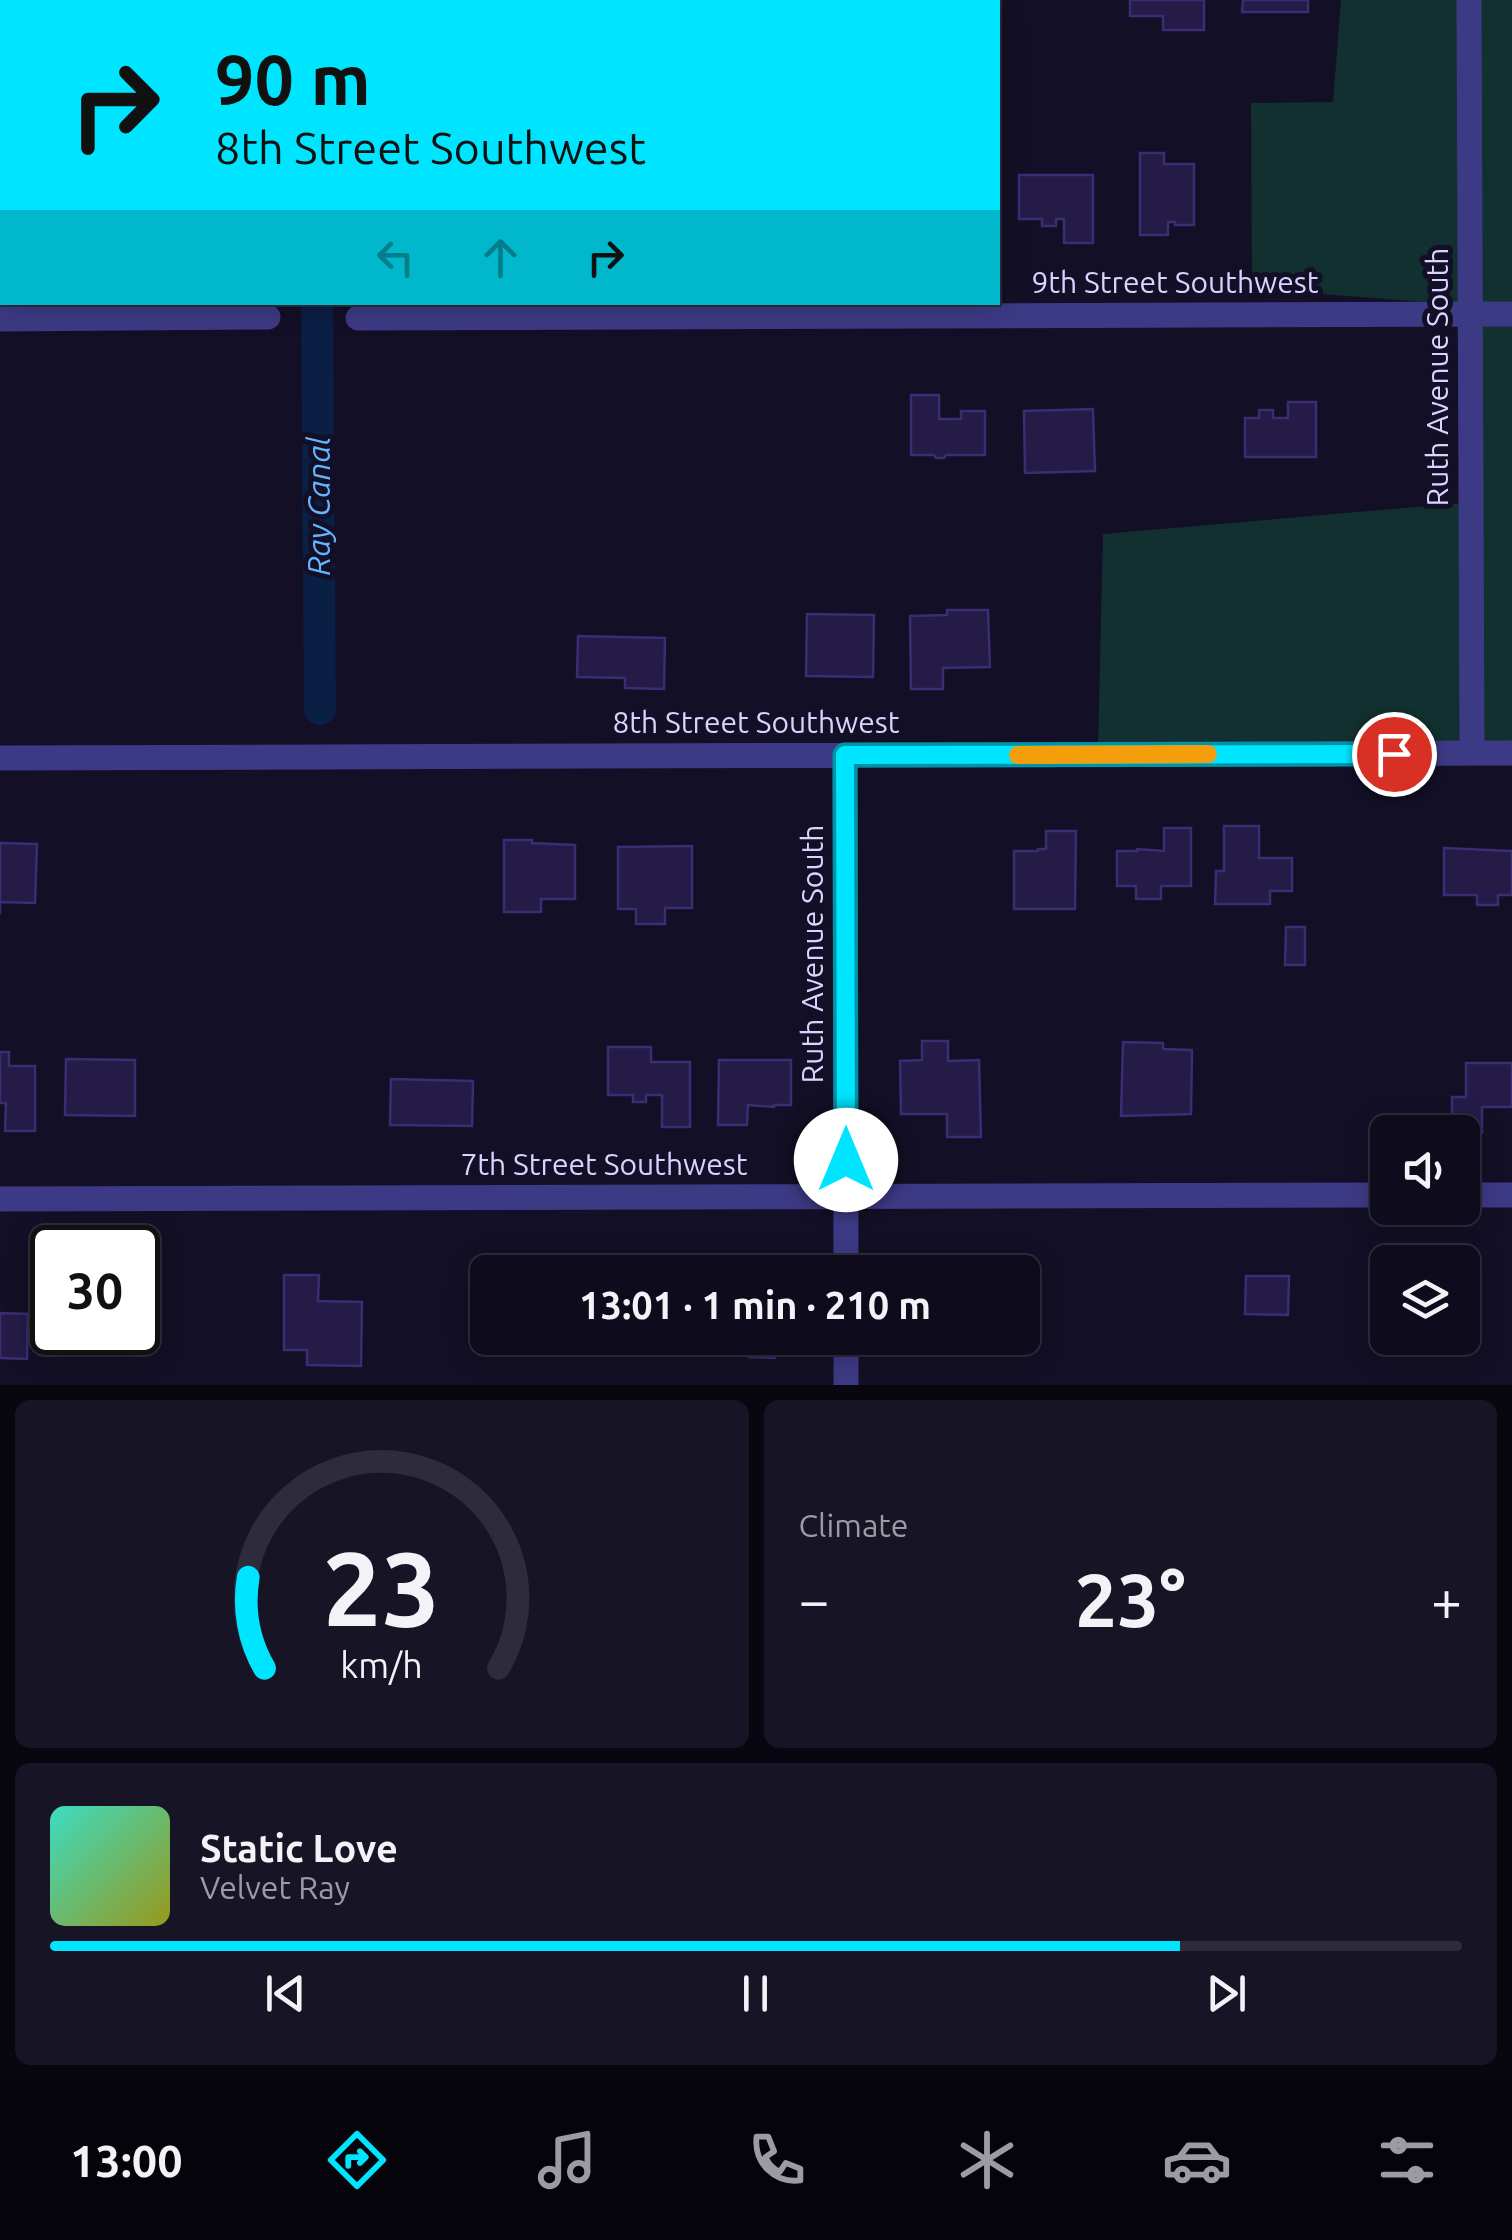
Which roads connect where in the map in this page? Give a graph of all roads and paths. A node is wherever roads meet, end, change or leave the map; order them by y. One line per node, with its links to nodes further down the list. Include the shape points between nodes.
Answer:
1 (1470, 0): 2 (street, Ruth Avenue South)
2 (1471, 314): 3 (street, 9th Street Southwest); 5 (street, 9th Street Southwest); 7 (street, Ruth Avenue South)
3 (1512, 314)
4 (268, 317): 6 (street)
5 (358, 318)
6 (0, 319)
7 (1472, 753): 8 (street, 8th Street Southwest); 9 (street, 8th Street Southwest)
8 (1512, 753)
9 (845, 755): 10 (street, 8th Street Southwest); 14 (street, Ruth Avenue South)
10 (0, 758)
11 (1370, 1195): 14 (street, 7th Street Southwest)
12 (1480, 1195): 13 (street)
13 (1512, 1195)
14 (846, 1196): 15 (street, 7th Street Southwest); 16 (street, Ruth Avenue South)
15 (0, 1199)
16 (846, 1255)
17 (846, 1355): 18 (street)
18 (846, 1385)

